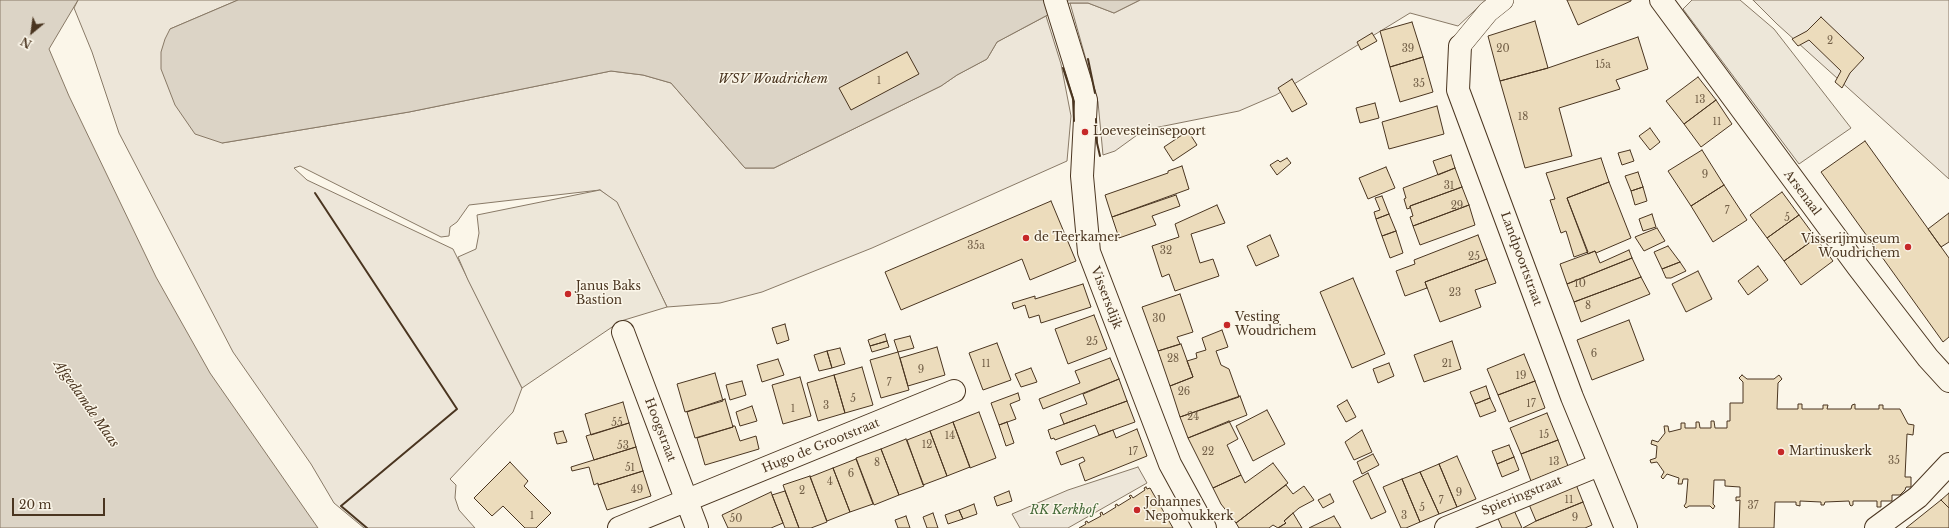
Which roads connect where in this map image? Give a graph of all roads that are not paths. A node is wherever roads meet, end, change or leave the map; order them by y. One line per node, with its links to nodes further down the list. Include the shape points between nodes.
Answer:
1 (1055, 0): 13 (street, Vissersdijk, via 1086,100 1082,176 1089,252 1170,464)
2 (1503, 0): 4 (street, Landpoortstraat, via 1488,12)
3 (1661, 0): 6 (street, Arsenaal, via 1868,279)
4 (1460, 46): 8 (street, Landpoortstraat, via 1458,90)
5 (622, 332): 10 (street, Hoogstraat)
6 (1949, 382)
7 (954, 391): 10 (street, Hugo de Grootstraat)
8 (1599, 464): 14 (street, Spieringstraat); 15 (street, Landpoortstraat)
9 (1949, 464): 16 (street, via 1918,497)
10 (687, 501): 11 (street, Hugo de Grootstraat); 12 (street, Hoogstraat)
11 (618, 528)
12 (697, 528)
13 (1205, 528)
14 (1446, 528)
15 (1626, 528)
16 (1876, 528)

